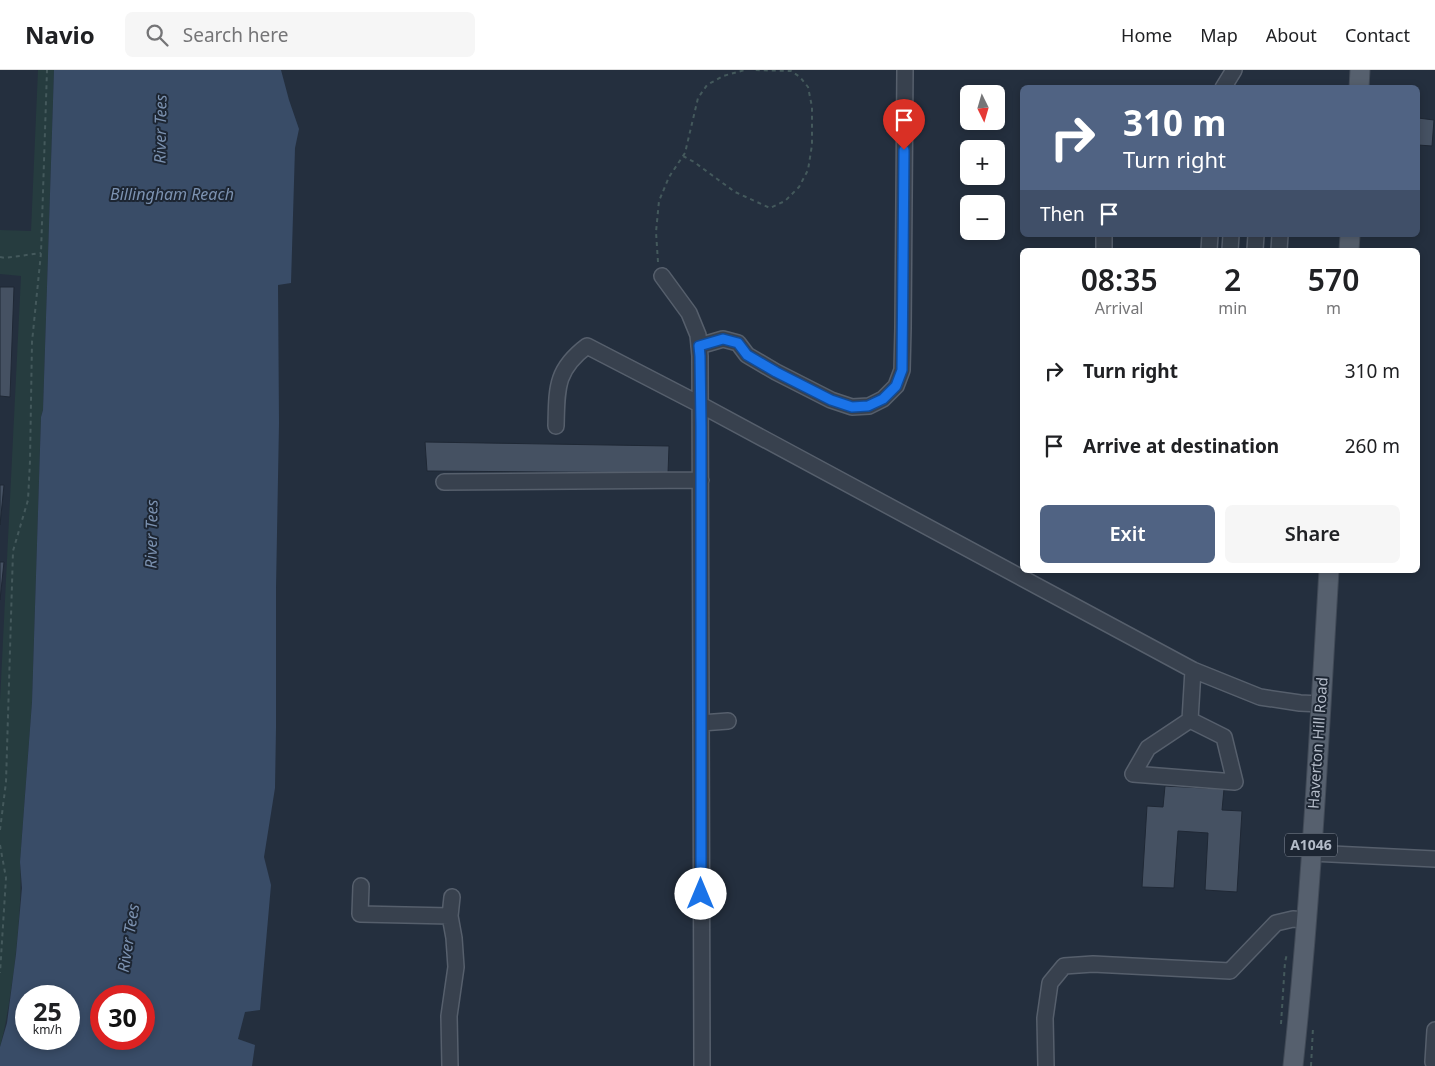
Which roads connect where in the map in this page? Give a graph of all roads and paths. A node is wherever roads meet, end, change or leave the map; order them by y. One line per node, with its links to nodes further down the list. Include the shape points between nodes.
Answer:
1 (47, 70): 10 (path)
2 (745, 70): 9 (path, via 707,85 698,98)
3 (752, 70): 9 (path, via 791,71 808,87 812,107 812,145 808,170 799,187 785,201 770,208 735,192)
4 (905, 70): 13 (street, via 903,345 902,370 896,386 883,399 868,406 852,407 776,372 747,355 738,343 723,339)
5 (1234, 70): 7 (street)
6 (1360, 70): 8 (main road)
7 (1226, 85)
8 (1359, 85)
9 (683, 156): 12 (path, via 659,201 657,258)
10 (41, 253): 11 (path); 26 (path, via 32,342 28,500 13,551 6,782)
11 (0, 257)
12 (662, 276): 13 (street, via 688,313 698,335)
13 (700, 351): 14 (street)
14 (700, 405): 15 (street); 16 (street, via 587,346 564,369 559,380); 17 (street)
15 (728, 419): 17 (street); 21 (street)
16 (556, 426)
17 (701, 426): 18 (street)
18 (701, 480): 19 (street); 25 (street)
19 (444, 482)
20 (1329, 573): 22 (main road, Haverton Hill Road / A1046)
21 (1193, 670): 22 (street, via 1260,697); 23 (street)
22 (1321, 704): 28 (main road, Haverton Hill Road / A1046)
23 (1190, 720): 23 (street, via 1224,737 1235,782 1133,774 1148,748)
24 (728, 721): 25 (street)
25 (701, 723): 38 (street)
26 (0, 830)
27 (0, 845): 34 (path, via 6,878)
28 (1311, 853): 29 (street); 33 (main road, Haverton Hill Road / A1046)
29 (1435, 859)
30 (362, 886): 32 (street, via 360,914)
31 (452, 898): 32 (street)
32 (450, 916): 37 (street, via 456,967 449,1016)
33 (1306, 920): 39 (street, via 1276,923 1230,971 1093,964 1064,966 1050,983 1045,1018); 40 (main road, Haverton Hill Road / A1046)
34 (0, 973)
35 (1435, 1030): 36 (street)
36 (1435, 1065)
37 (450, 1066)
38 (702, 1066)
39 (1046, 1066)
40 (1293, 1066)

